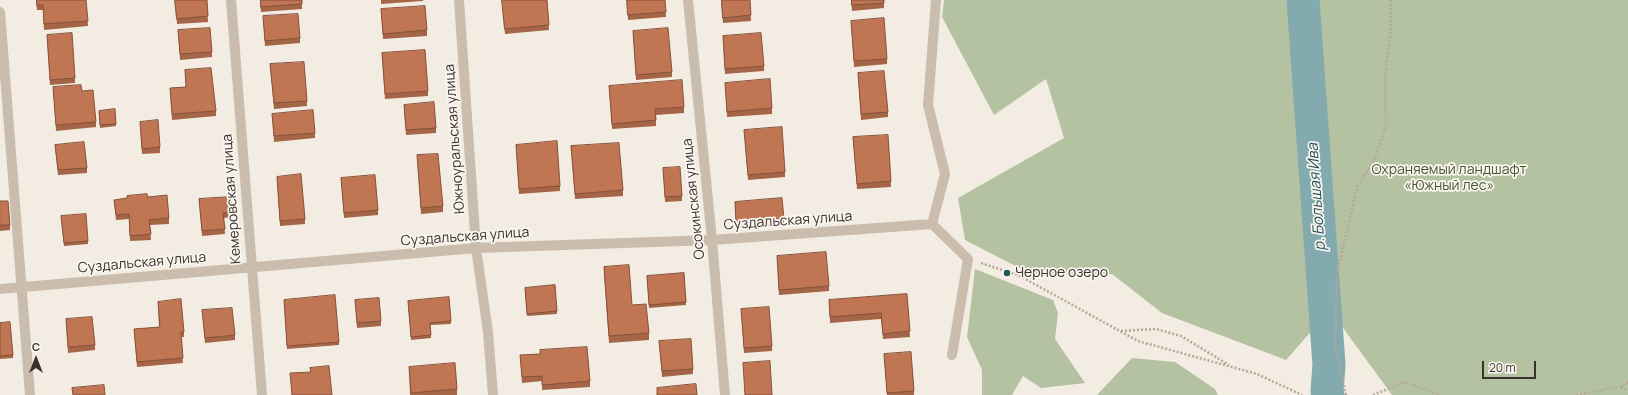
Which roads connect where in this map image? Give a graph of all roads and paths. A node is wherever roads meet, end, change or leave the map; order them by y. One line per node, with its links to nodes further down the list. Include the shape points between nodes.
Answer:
1 (231, 0): 11 (street, Кемеровская улица)
2 (460, 0): 9 (street, Южноуральская улица)
3 (688, 0): 8 (street, Осокинская улица)
4 (936, 0): 7 (street, via 928,105 945,174)
5 (1391, 0): 25 (path, via 1391,30 1385,74 1386,126 1374,161 1357,187 1337,274 1335,346)
6 (0, 12): 12 (street)
7 (932, 224): 8 (street, Суздальская улица); 10 (street)
8 (712, 240): 9 (street, Суздальская улица); 23 (street, Осокинская улица)
9 (476, 248): 11 (street, Суздальская улица); 22 (street, Южноуральская улица, via 488,332)
10 (968, 259): 14 (path, via 1018,275); 15 (street)
11 (251, 268): 12 (street, Суздальская улица); 21 (street, Кемеровская улица)
12 (22, 287): 13 (street, Суздальская улица); 20 (street)
13 (0, 289)
14 (1121, 331): 16 (path, via 1138,341); 16 (path, via 1156,329 1181,336)
15 (952, 355)
16 (1232, 367): 24 (path, via 1258,374)
17 (1628, 382): 18 (path)
18 (1620, 387): 19 (path); 28 (path)
19 (1628, 390)
20 (30, 395)
21 (262, 395)
22 (493, 395)
23 (725, 395)
24 (1302, 395)
25 (1346, 395)
26 (1373, 395): 27 (path, via 1405,382)
27 (1440, 395)
28 (1576, 395)

